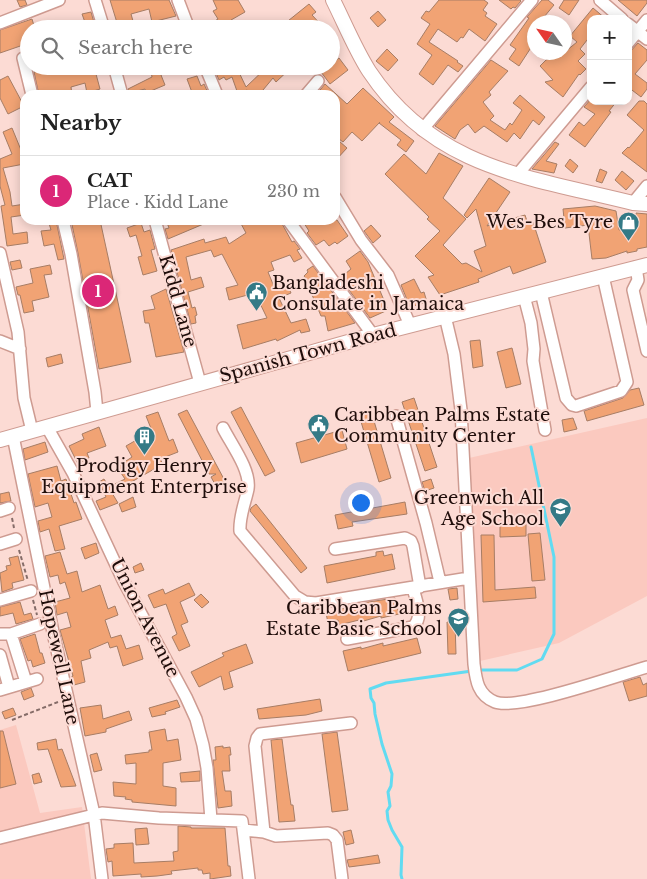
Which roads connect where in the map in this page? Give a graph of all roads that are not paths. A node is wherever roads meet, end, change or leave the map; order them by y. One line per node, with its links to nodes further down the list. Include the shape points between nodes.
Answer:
1 (59, 0): 11 (street)
2 (95, 0): 8 (street)
3 (178, 0): 9 (street)
4 (333, 0): 25 (main road, via 369,71 398,108)
5 (532, 0): 25 (street)
6 (600, 0): 7 (street)
7 (617, 15)
8 (101, 20)
9 (186, 20)
10 (647, 20): 13 (street)
11 (0, 23)
12 (632, 27): 13 (street)
13 (638, 32): 14 (street); 15 (street)
14 (632, 39)
15 (647, 39)
16 (27, 75): 20 (street)
17 (116, 75): 21 (street)
18 (209, 75): 22 (street)
19 (318, 81): 23 (street)
20 (31, 90)
21 (121, 90)
22 (216, 90)
23 (310, 90)
24 (587, 92): 26 (street)
25 (422, 130): 26 (main road, via 468,157)
26 (517, 174): 28 (main road)
27 (647, 186): 28 (street)
28 (640, 204)
29 (340, 205): 39 (street, via 388,276)
30 (64, 225): 45 (street)
31 (156, 225): 44 (street, Kidd Lane)
32 (292, 225): 40 (street)
33 (0, 253): 42 (street)
34 (642, 266): 35 (main road, Spanish Town Road); 43 (street, via 633,290)
35 (603, 276): 36 (main road, Spanish Town Road); 36 (street, via 627,382 622,390 576,406 566,398)
36 (541, 292): 37 (main road, Spanish Town Road)
37 (524, 296): 38 (main road, Spanish Town Road); 49 (street, via 531,322 532,361)
38 (445, 316): 39 (main road, Spanish Town Road); 55 (street, via 461,410)
39 (410, 325): 40 (main road, Spanish Town Road)
40 (373, 335): 44 (main road, Spanish Town Road)
41 (0, 341): 42 (street)
42 (20, 349): 50 (street, via 24,398)
43 (647, 351)
44 (200, 383): 45 (main road, Spanish Town Road)
45 (97, 412): 47 (main road, Spanish Town Road)
46 (396, 416): 56 (street)
47 (47, 427): 50 (main road, Spanish Town Road); 68 (street, Union Avenue, via 196,719 207,768)
48 (223, 428): 57 (street, via 248,478 240,531 295,596 305,602 316,603)
49 (545, 430)
50 (32, 431): 51 (main road, Spanish Town Road)
51 (7, 438): 67 (street, Hopewell Lane)
52 (16, 539): 53 (street)
53 (0, 544)
54 (335, 549): 57 (street, via 405,538 413,546)
55 (470, 578): 56 (street); 64 (street, via 476,680 479,690 496,702 529,702)
56 (440, 582): 57 (street)
57 (417, 587): 62 (street, via 420,618 413,627)
58 (31, 591): 59 (street)
59 (0, 600)
60 (40, 624): 61 (street)
61 (5, 634): 65 (street, via 32,681)
62 (347, 640)
63 (0, 655): 65 (street)
64 (647, 667)
65 (4, 688)
66 (351, 723): 70 (street, via 260,734 254,746)
67 (94, 814): 68 (street); 71 (street); 72 (street, Hopewell Lane)
68 (211, 820): 69 (street, via 242,821)
69 (244, 830): 70 (street); 73 (street)
70 (264, 832): 74 (street, via 276,836 333,835 337,840)
71 (0, 838)
72 (102, 879)
73 (249, 879)
74 (342, 879)

